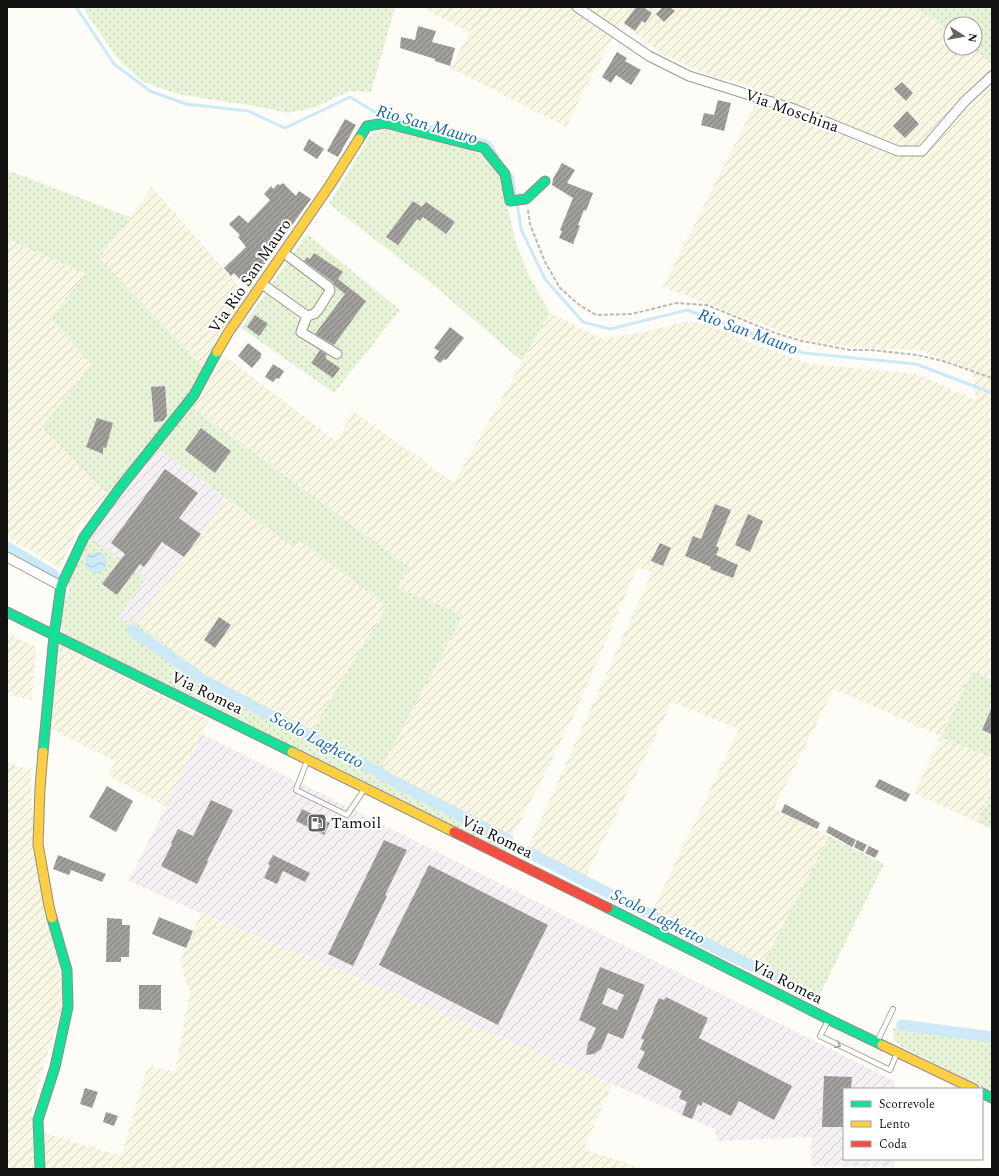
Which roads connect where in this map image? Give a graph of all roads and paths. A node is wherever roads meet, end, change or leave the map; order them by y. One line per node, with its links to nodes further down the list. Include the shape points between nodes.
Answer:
1 (577, 7): 2 (street, Via Moschina, via 649,56 689,76 794,108 898,151 922,151 965,101)
2 (992, 76)
3 (545, 181): 4 (street)
4 (526, 199): 5 (street, Via Rio San Mauro, via 510,201 505,174 484,148 385,123 368,126); 9 (path, via 530,224 545,262 560,288 596,315 632,314 676,303 706,305 802,342 850,350 917,355)
5 (284, 253): 6 (street, Via Rio San Mauro); 7 (street, via 329,287 330,291 318,310)
6 (262, 284): 7 (street); 11 (street, Via Rio San Mauro, via 228,333 194,394 84,537)
7 (308, 316): 8 (street, via 301,332)
8 (337, 354)
9 (992, 378)
10 (7, 557): 11 (street)
11 (61, 586): 13 (street, Via Rio San Mauro)
12 (7, 612): 13 (street, Via Romea)
13 (54, 635): 14 (street, Via Romea); 23 (street, Via Rio San Mauro, via 40,788 38,844 49,906 67,970 68,1007 55,1067 38,1120)
14 (308, 760): 15 (street, Via Romea); 15 (lane, via 296,790 347,815)
15 (365, 788): 17 (street, Via Romea)
16 (893, 1009): 18 (lane)
17 (828, 1019): 18 (street, Via Romea); 19 (lane, one-way to 19, via 820,1036 890,1070)
18 (877, 1042): 19 (street, Via Romea)
19 (898, 1052): 20 (street, Via Romea)
20 (972, 1088)
21 (983, 1094): 22 (street)
22 (992, 1098)
23 (40, 1169)

